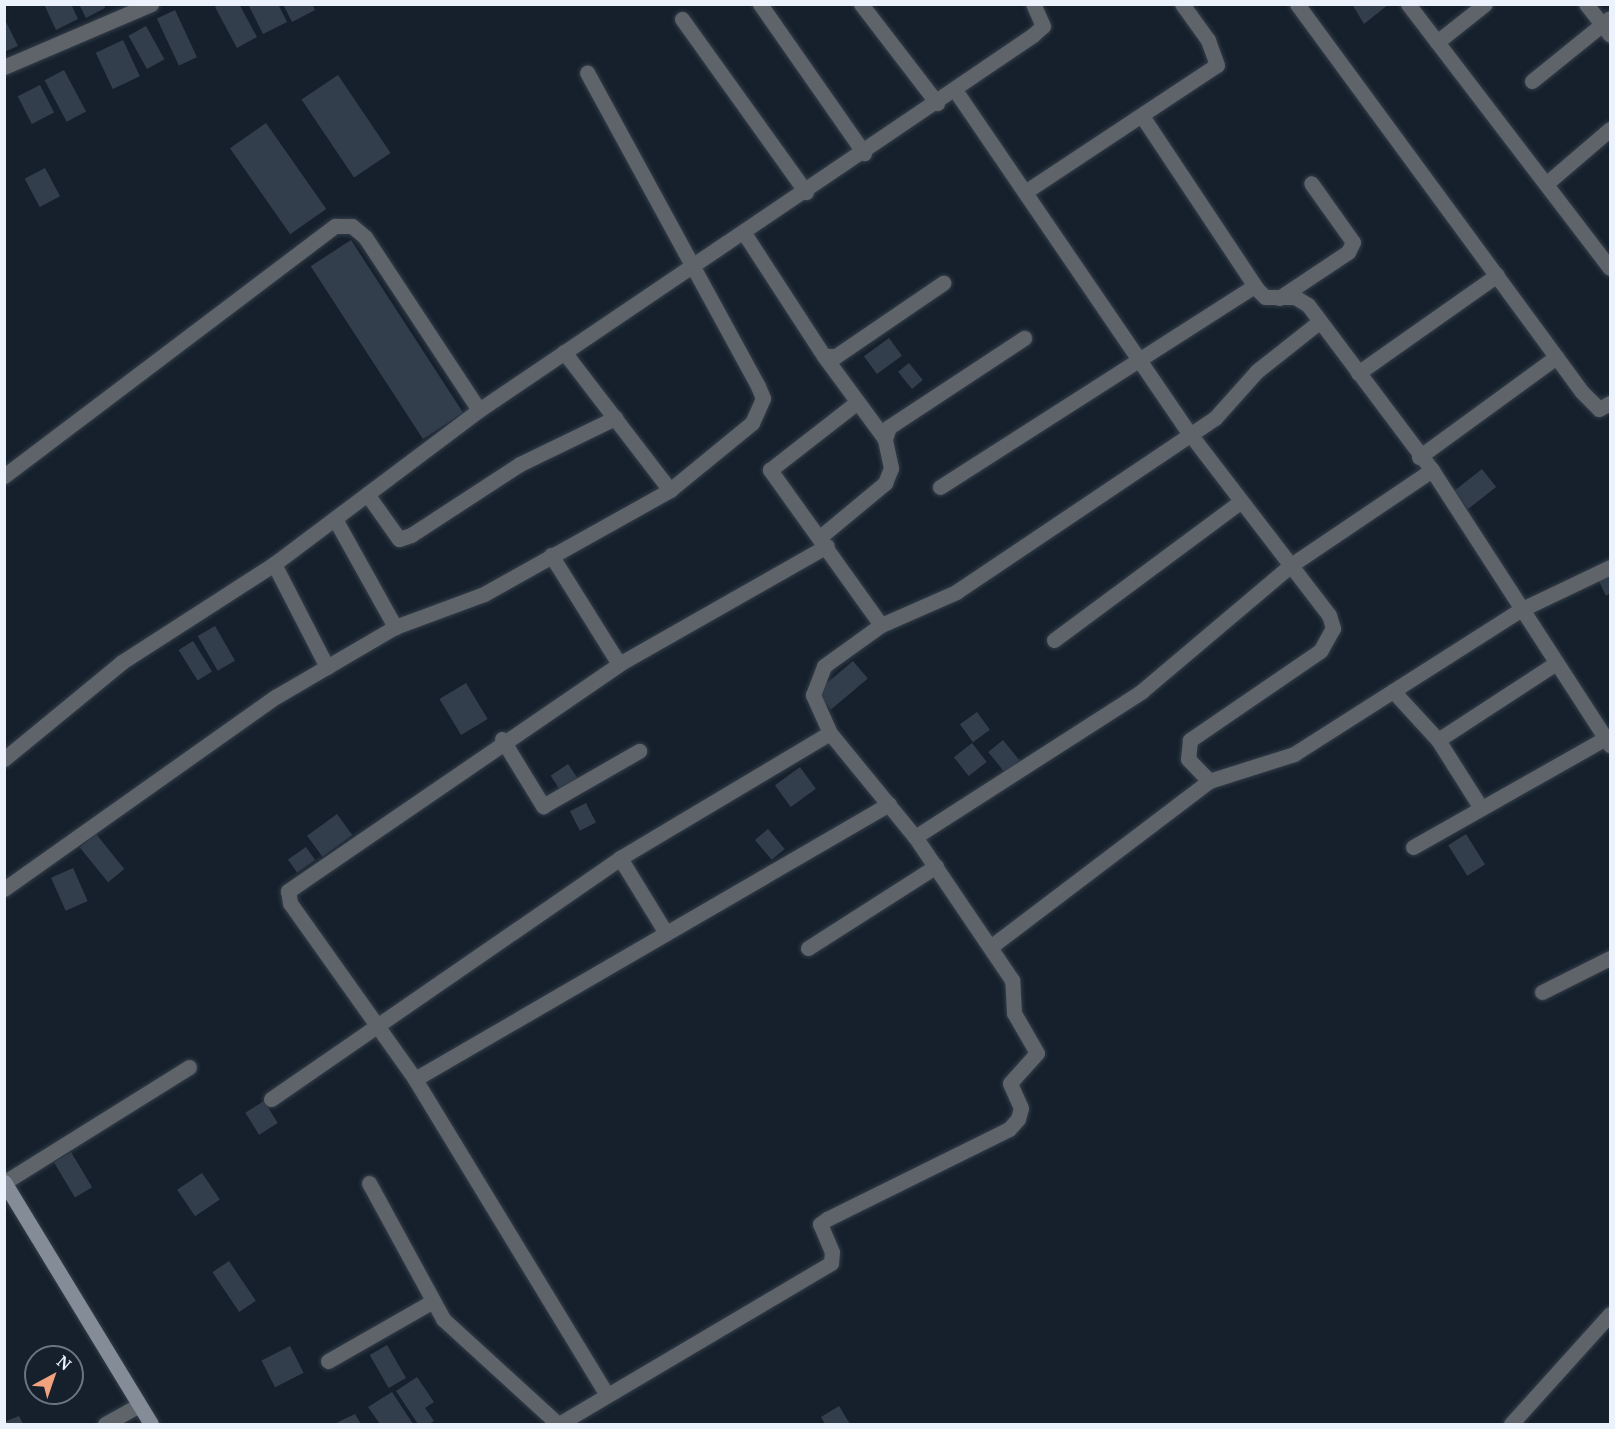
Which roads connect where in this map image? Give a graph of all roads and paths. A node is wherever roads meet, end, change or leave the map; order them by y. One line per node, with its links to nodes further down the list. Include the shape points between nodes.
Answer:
1 (151, 4): 13 (street)
2 (760, 4): 20 (street)
3 (861, 4): 17 (street)
4 (1034, 4): 16 (street, via 1043,26)
5 (1182, 4): 18 (street, via 1208,40 1217,65)
6 (1298, 4): 28 (street)
7 (1408, 4): 12 (street)
8 (1485, 4): 12 (street)
9 (1586, 4): 11 (street)
10 (682, 19): 23 (street)
11 (1608, 26): 15 (street)
12 (1437, 42): 22 (street)
13 (4, 67)
14 (587, 72): 27 (street)
15 (1532, 81)
16 (955, 90): 17 (street); 24 (street)
17 (937, 103): 20 (street)
18 (1142, 116): 24 (street); 30 (street)
19 (1611, 129): 22 (street)
20 (864, 153): 23 (street)
21 (1311, 183): 31 (street, via 1353,242 1348,252)
22 (1547, 183): 26 (street)
23 (806, 192): 25 (street)
24 (1025, 192): 36 (street)
25 (744, 233): 27 (street); 35 (street)
26 (1609, 261)
27 (696, 265): 34 (street); 49 (street, via 763,398 752,423)
28 (1497, 275): 37 (street); 38 (street)
29 (944, 283): 35 (street, via 836,356)
30 (1254, 286): 31 (street, via 1266,297); 36 (street)
31 (1279, 298): 32 (street, via 1295,297)
32 (1320, 321): 38 (street); 43 (street, via 1257,371 1232,405)
33 (1024, 338): 44 (street, via 899,418)
34 (564, 352): 41 (street); 42 (street)
35 (824, 356): 39 (street)
36 (1137, 356): 43 (street); 48 (street)
37 (1556, 357): 40 (street, via 1599,409); 45 (street)
38 (1358, 373): 45 (street)
39 (856, 403): 44 (street); 53 (street, via 770,470 773,482)
40 (1611, 403)
41 (479, 410): 47 (street, via 365,237 352,226 335,226); 50 (street)
42 (615, 418): 49 (street); 50 (street, via 520,464 399,539)
43 (1190, 434): 51 (street); 59 (street, via 956,592)
44 (885, 439): 53 (street, via 891,468 885,483)
45 (1419, 457): 46 (street)
46 (1432, 470): 56 (street); 58 (street)
47 (4, 476)
48 (940, 487)
49 (670, 490): 54 (street)
50 (367, 494): 52 (street)
51 (1240, 502): 56 (street); 61 (street)
52 (335, 519): 55 (street); 60 (street)
53 (824, 542): 59 (street); 63 (street)
54 (551, 555): 60 (street, via 484,594); 63 (street)
55 (274, 564): 64 (street); 71 (street, via 122,662)
56 (1291, 565): 72 (street, via 1324,605 1334,628 1320,651 1190,740 1188,759); 75 (street, via 1142,691)
57 (1611, 567): 58 (street)
58 (1520, 610): 62 (street); 65 (street)
59 (881, 625): 66 (street, via 817,676 813,695)
60 (395, 627): 64 (street)
61 (1054, 640)
62 (1556, 663): 68 (street); 69 (street)
63 (619, 664): 67 (street)
64 (327, 667): 79 (street, via 278,696)
65 (1393, 691): 68 (street); 72 (street, via 1294,754)
66 (830, 733): 73 (street); 77 (street)
67 (502, 740): 70 (street, via 543,806); 85 (street, via 288,891 290,903)
68 (1438, 740): 74 (street)
69 (1608, 741): 74 (street)
70 (639, 751)
71 (4, 759)
72 (1209, 781): 81 (street)
73 (889, 804): 75 (street); 80 (street)
74 (1481, 808): 76 (street)
75 (915, 837): 78 (street)
76 (1413, 847)
77 (621, 858): 80 (street); 85 (street)
78 (936, 866): 81 (street); 82 (street)
79 (4, 889)
80 (666, 933): 87 (street)
81 (993, 945): 94 (street, via 1012,980 1014,1012 1037,1053 1010,1083 1021,1108 1009,1129 827,1219 821,1233 832,1252 831,1263)
82 (808, 948)
83 (1611, 958): 84 (street)
84 (1542, 992)
85 (379, 1026): 87 (street); 88 (street)
86 (189, 1067): 89 (street)
87 (415, 1079): 94 (street)
88 (271, 1099)
89 (4, 1182): 95 (main road)
90 (369, 1183): 91 (street)
91 (433, 1301): 93 (street); 98 (street, via 443,1319)
92 (1611, 1314): 99 (street)
93 (328, 1361)
94 (607, 1395): 98 (street)
95 (139, 1405): 96 (street); 97 (main road)
96 (105, 1425)
97 (151, 1425)
98 (558, 1425)
99 (1511, 1425)

